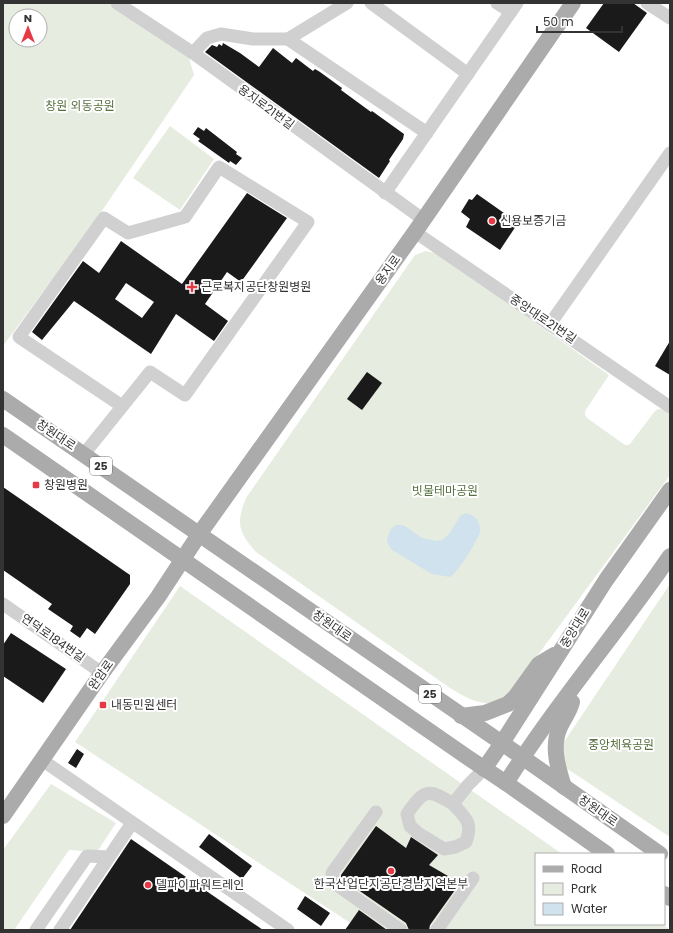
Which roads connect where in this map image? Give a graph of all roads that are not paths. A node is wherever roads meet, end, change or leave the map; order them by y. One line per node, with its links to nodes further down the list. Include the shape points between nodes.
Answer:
1 (117, 3): 10 (street, 용지로21번길)
2 (347, 3): 9 (street)
3 (370, 3): 11 (street)
4 (497, 3): 7 (street)
5 (573, 3): 15 (main road, 용지로)
6 (648, 3): 8 (street)
7 (514, 8): 11 (street)
8 (670, 18)
9 (288, 38): 10 (street, via 253,39 221,34 207,38); 12 (street)
10 (193, 53): 14 (street, 용지로21번길)
11 (468, 74): 12 (street)
12 (427, 133): 14 (street)
13 (670, 153): 16 (street)
14 (385, 193): 15 (street, 용지로21번길)
15 (420, 226): 16 (street, 중앙대로21번길); 23 (main road, 용지로)
16 (550, 324): 19 (street, 중앙대로21번길)
17 (3, 399): 21 (main road, 창원대로 / 25)
18 (122, 406): 18 (street, via 150,372 185,395 308,222 219,167 185,218 128,233 104,218 19,337); 21 (street)
19 (670, 407)
20 (3, 435): 25 (main road, 25)
21 (84, 454): 23 (main road, 창원대로 / 25)
22 (670, 490): 27 (main road, 중앙대로, via 606,580)
23 (200, 534): 25 (main road, 완암로); 30 (main road, 창원대로 / 25)
24 (670, 556): 29 (main road)
25 (183, 560): 28 (main road, 완암로); 34 (main road, 25)
26 (3, 604): 28 (street, 연덕로184번길)
27 (562, 649): 30 (main road, via 540,664 508,704 485,713); 31 (main road, 중앙대로)
28 (102, 673): 33 (main road, 완암로)
29 (575, 686): 32 (main road); 36 (main road, via 571,708 563,720 556,740 556,759)
30 (461, 716): 31 (main road, 창원대로 / 25)
31 (502, 743): 32 (main road, 창원대로 / 25); 34 (main road, 중앙대로)
32 (522, 758): 35 (main road); 36 (main road, 창원대로 / 25)
33 (42, 760): 39 (main road, 완암로); 40 (street)
34 (484, 769): 35 (main road, 25); 37 (street)
35 (506, 783): 41 (main road, 25)
36 (564, 787): 42 (main road, 창원대로 / 25)
37 (453, 804): 37 (street, via 437,794 426,794 417,800 407,814 410,826 444,848 466,842 470,831 466,818)
38 (376, 812): 48 (street, via 332,873 334,883)
39 (3, 816)
40 (132, 823): 43 (street); 47 (street)
41 (606, 853)
42 (659, 853)
43 (109, 857): 45 (street, via 87,856); 46 (street)
44 (474, 878): 49 (street)
45 (36, 930)
46 (60, 930)
47 (288, 930)
48 (401, 930)
49 (437, 930)

